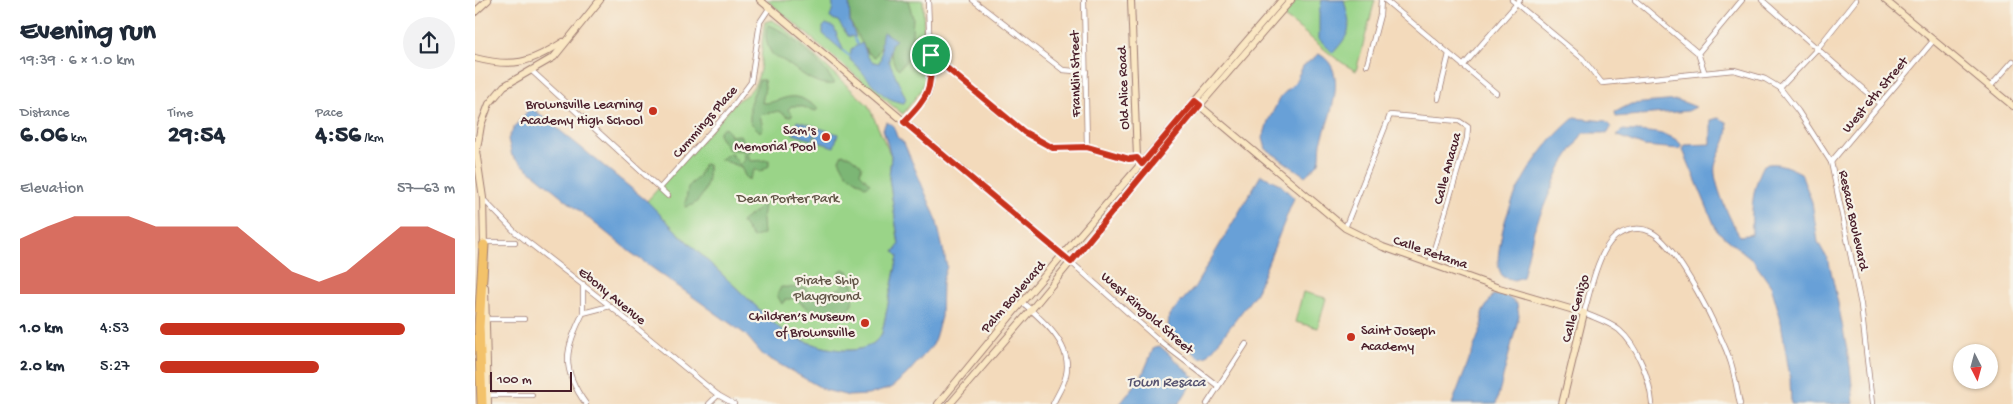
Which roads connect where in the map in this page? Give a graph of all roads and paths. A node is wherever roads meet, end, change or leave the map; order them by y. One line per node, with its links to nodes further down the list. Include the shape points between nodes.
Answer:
1 (488, 0): 19 (main road)
2 (600, 0): 20 (main road)
3 (760, 0): 18 (main road, West Ringold Street)
4 (928, 0): 25 (street)
5 (973, 0): 32 (street, via 1056,66 1063,70)
6 (1084, 0): 32 (street, Franklin Street)
7 (1131, 0): 43 (main road, Old Alice Road)
8 (1282, 0): 37 (main road, Palm Boulevard)
9 (1291, 0): 37 (main road, Palm Boulevard)
10 (1383, 0): 24 (street); 28 (street)
11 (1513, 0): 17 (street)
12 (1635, 0): 23 (street)
13 (1742, 0): 23 (street)
14 (1762, 0): 22 (street)
15 (1856, 0): 22 (street)
16 (1885, 0): 21 (main road)
17 (1519, 2): 29 (street); 31 (street, Resaca Boulevard, via 1582,58 1602,83)
18 (770, 7): 40 (main road, West Ringold Street); 47 (street, Cummings Place, via 758,26 751,82)
19 (475, 12)
20 (568, 39): 26 (main road, via 540,56 518,64 497,64); 30 (main road, via 554,57)
21 (1933, 41): 34 (main road); 38 (street, West 6th Street)
22 (1817, 48): 33 (street); 38 (street)
23 (1697, 53): 31 (street)
24 (1449, 54): 29 (street); 36 (street)
25 (931, 55): 40 (street, via 931,84 927,97); 41 (street, via 1024,132 1053,148)
26 (475, 58)
27 (2013, 61): 34 (street)
28 (1367, 65)
29 (1463, 66): 35 (street)
30 (532, 71): 42 (main road, via 505,86 489,104); 47 (street)
31 (1704, 71): 33 (street, Resaca Boulevard, via 1750,73)
32 (1086, 72): 41 (street, Franklin Street)
33 (1780, 88): 44 (street, Resaca Boulevard)
34 (1990, 88): 39 (main road)
35 (1496, 93)
36 (1438, 99)
37 (1197, 103): 45 (main road, Palm Boulevard); 46 (main road, Palm Boulevard); 50 (main road, Calle Retama)
38 (1880, 104): 44 (street, West 6th Street)
39 (2013, 106)
40 (904, 122): 53 (main road, West Ringold Street)
41 (1087, 147): 43 (street, via 1129,159)
42 (476, 148): 49 (main road)
43 (1137, 158): 45 (main road)
44 (1831, 162): 81 (street, Resaca Boulevard, via 1861,304)
45 (1142, 164): 46 (main road); 53 (main road, Palm Boulevard)
46 (1150, 168): 54 (main road, Palm Boulevard)
47 (661, 188): 48 (street)
48 (668, 196)
49 (483, 198): 52 (main road); 56 (street, Ebony Avenue, via 515,232)
50 (1345, 228): 55 (main road, Calle Retama, via 1383,247); 55 (street, Calle Anacua, via 1389,115 1459,121 1468,128 1467,139)
51 (515, 242): 52 (street)
52 (484, 243): 62 (main road); 69 (highway, via 479,327)
53 (1065, 254): 54 (main road, West Ringold Street); 57 (main road, Palm Boulevard)
54 (1071, 262): 59 (main road, Palm Boulevard); 65 (street, West Ringold Street, via 1162,343)
55 (1430, 263): 61 (main road, Calle Retama)
56 (583, 284): 58 (street, Ebony Avenue); 60 (street)
57 (1022, 302): 59 (street); 74 (main road, Palm Boulevard)
58 (610, 306): 60 (street); 68 (street, Ebony Avenue)
59 (1031, 310): 75 (main road, Palm Boulevard); 76 (street, via 1053,331 1064,354 1067,374)
60 (583, 313): 71 (street, via 569,343 567,360 578,393)
61 (1584, 313): 78 (main road, Calle Cenizo); 79 (street, Calle Retama, via 1619,330 1631,343 1648,381); 80 (street, Calle Cenizo, via 1603,252 1614,238 1628,229 1652,232 1671,252 1714,320 1731,363)
62 (486, 319): 63 (street); 66 (main road)
63 (524, 319)
64 (1246, 344): 65 (street)
65 (1217, 386): 77 (street)
66 (487, 395): 67 (street); 70 (main road)
67 (532, 395)
68 (718, 395): 72 (street); 73 (street, Ebony Avenue)
69 (482, 404)
70 (488, 404)
71 (586, 404)
72 (709, 404)
73 (734, 404)
74 (939, 404)
75 (950, 404)
76 (1053, 404)
77 (1207, 404)
78 (1562, 404)
79 (1652, 404)
80 (1740, 404)
81 (1871, 404)

